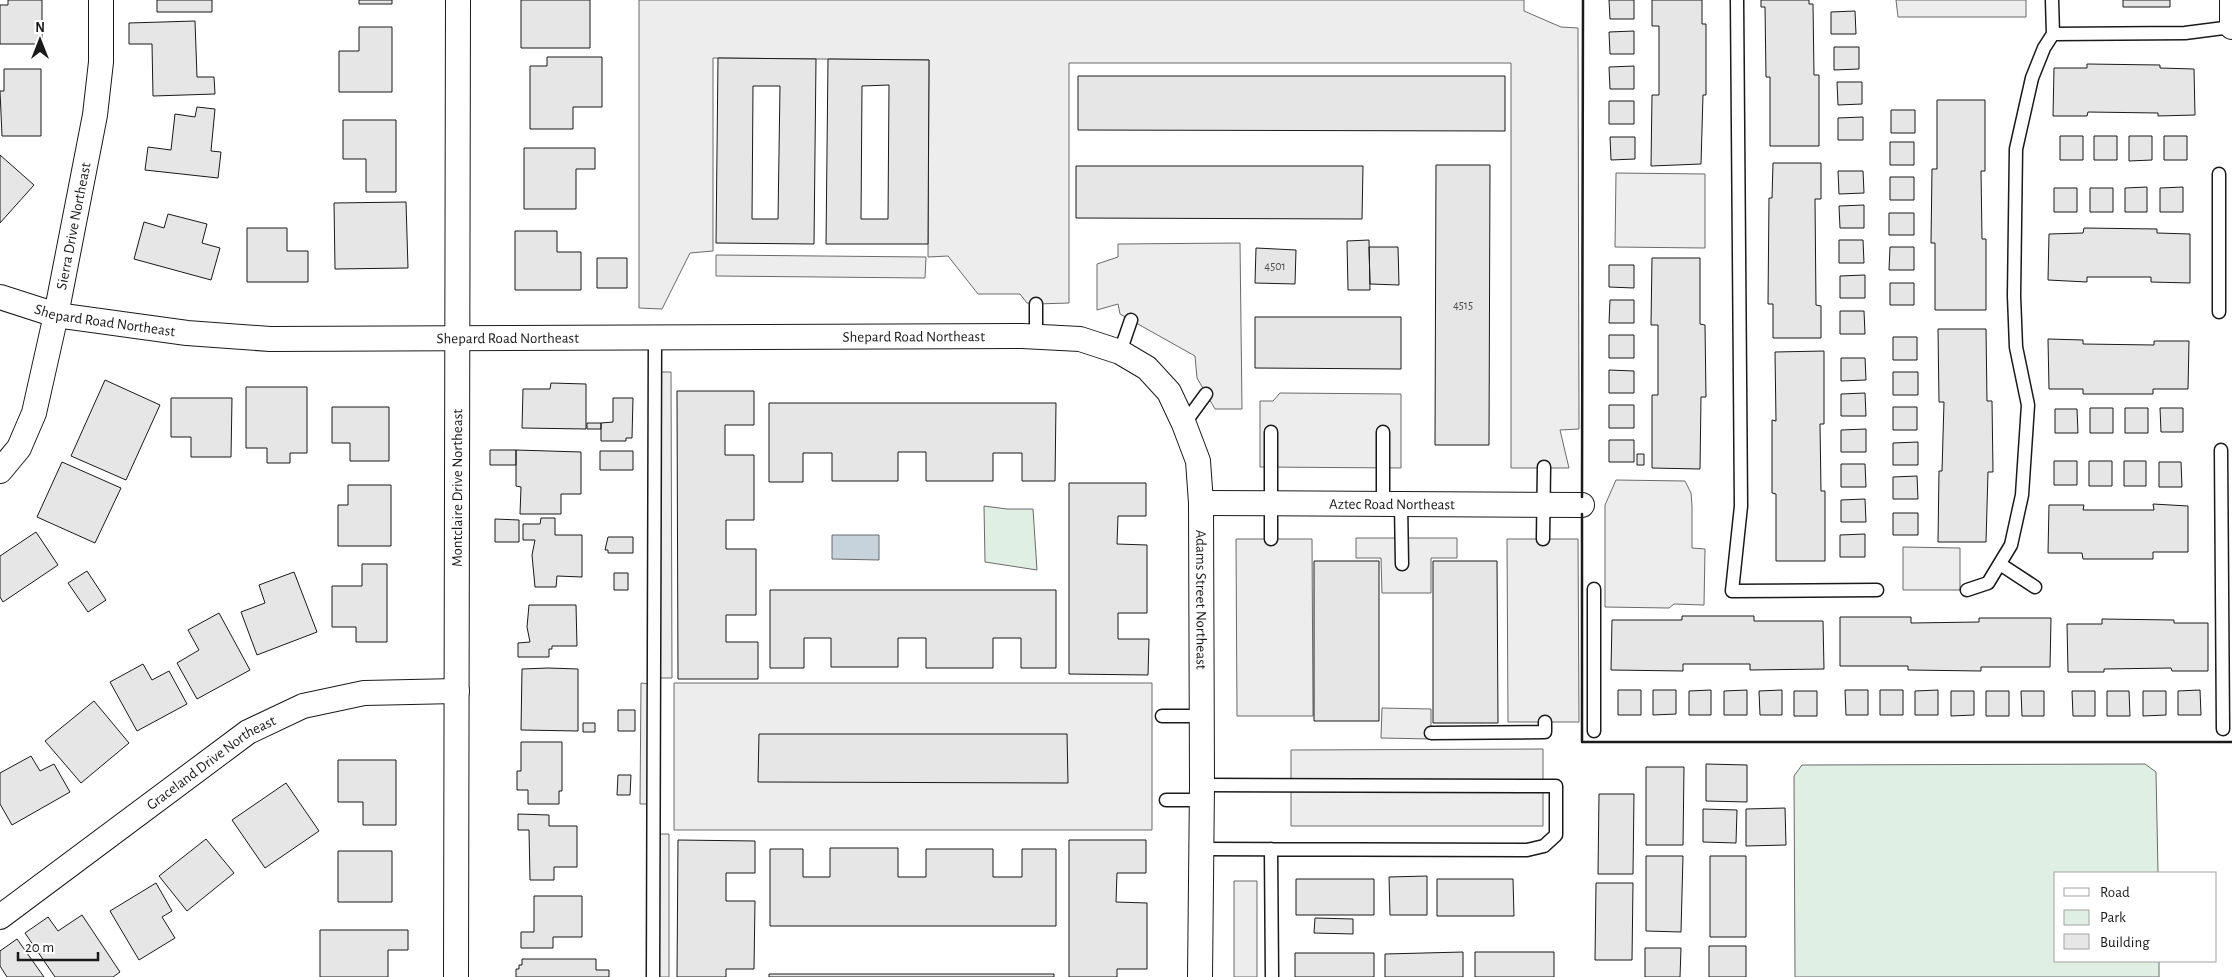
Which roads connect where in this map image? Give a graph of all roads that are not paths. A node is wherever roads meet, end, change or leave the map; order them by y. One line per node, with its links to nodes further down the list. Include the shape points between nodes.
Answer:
1 (101, 0): 12 (street, Sierra Drive Northeast, via 101,62 95,115)
2 (458, 0): 16 (street, Montclaire Drive Northeast)
3 (1737, 0): 36 (lane, via 1741,506 1732,591)
4 (2052, 0): 7 (lane)
5 (2232, 0): 6 (street)
6 (2232, 27): 7 (lane, via 2186,33)
7 (2053, 34): 33 (lane, via 2032,78 2016,149 2016,346 2028,405 2022,495 2011,545)
8 (2219, 174): 11 (lane)
9 (0, 297): 12 (street, Shepard Road Northeast)
10 (1036, 304): 14 (lane)
11 (2219, 312)
12 (56, 315): 16 (street, Shepard Road Northeast, via 187,333 270,339); 24 (street, Sierra Drive Northeast, via 34,414 19,448)
13 (1131, 320): 17 (lane)
14 (1029, 336): 15 (street, Shepard Road Northeast); 17 (street, Adams Street Northeast, via 1080,339)
15 (655, 338): 16 (street, Shepard Road Northeast); 51 (lane)
16 (456, 339): 38 (street, Montclaire Drive Northeast)
17 (1120, 352): 19 (street, Adams Street Northeast, via 1147,368 1169,392)
18 (1206, 394): 19 (lane)
19 (1184, 424): 25 (street, Adams Street Northeast, via 1198,461)
20 (1271, 432): 26 (lane)
21 (1383, 432): 27 (lane)
22 (2221, 450): 42 (lane)
23 (1544, 467): 28 (lane)
24 (0, 471)
25 (1201, 503): 26 (street, Aztec Road Northeast); 40 (street, Adams Street Northeast)
26 (1271, 503): 27 (street, Aztec Road Northeast); 30 (lane)
27 (1392, 504): 28 (street, Aztec Road Northeast); 32 (lane)
28 (1543, 505): 29 (street, Aztec Road Northeast); 31 (lane)
29 (1582, 505)
30 (1271, 539)
31 (1542, 539)
32 (1402, 564)
33 (2000, 564): 34 (lane); 37 (lane, via 1988,583)
34 (2035, 587)
35 (1594, 589): 43 (lane)
36 (1877, 590)
37 (1966, 590)
38 (457, 691): 49 (street, Graceland Drive Northeast, via 364,693 303,706 248,732); 50 (street, Montclaire Drive Northeast)
39 (1162, 716): 40 (lane)
40 (1201, 716): 45 (street, Adams Street Northeast)
41 (1545, 722): 44 (lane, via 1545,732)
42 (2223, 729)
43 (1594, 730)
44 (1431, 733)
45 (1202, 792): 46 (lane); 47 (street, Adams Street Northeast); 48 (lane, via 1556,786 1556,835 1544,846 1527,850)
46 (1166, 800)
47 (1201, 849): 48 (lane); 52 (street, Adams Street Northeast)
48 (1271, 849): 53 (lane)
49 (0, 917)
50 (456, 977)
51 (653, 977)
52 (1200, 977)
53 (1272, 977)

